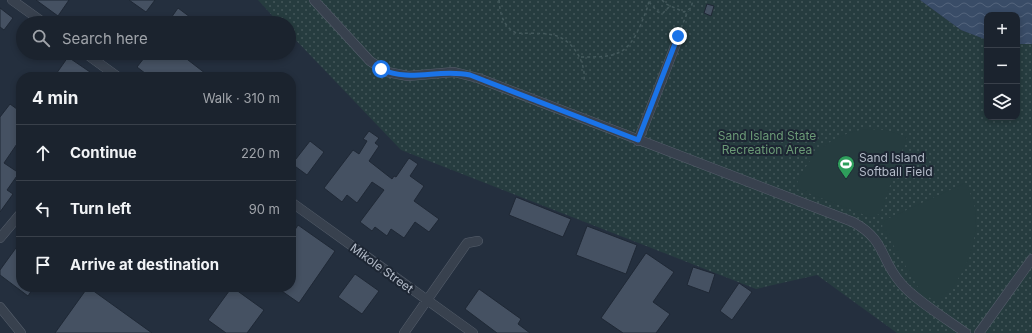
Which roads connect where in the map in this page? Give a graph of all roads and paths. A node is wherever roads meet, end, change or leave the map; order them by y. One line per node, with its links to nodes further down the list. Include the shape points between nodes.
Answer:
1 (12, 0): 9 (street)
2 (314, 0): 15 (street, via 370,61 387,72 408,76 445,72 470,75)
3 (499, 0): 11 (path, via 500,14 510,30 516,33 556,36 563,39)
4 (662, 0): 7 (path)
5 (694, 0): 8 (path, via 692,8)
6 (649, 1): 7 (path, via 658,12 663,13); 11 (path, via 630,45 618,53 605,57)
7 (670, 6): 8 (path, via 684,12)
8 (688, 10): 10 (path)
9 (34, 16)
10 (678, 36): 15 (street)
11 (581, 57): 14 (path)
12 (95, 60): 13 (street)
13 (111, 72)
14 (584, 80)
15 (638, 140): 26 (street, via 860,226 878,242 904,287)
16 (296, 206): 21 (street, Mikole Street)
17 (16, 219): 18 (street)
18 (0, 238)
19 (478, 241): 21 (street, via 467,243)
20 (1032, 259): 27 (street)
21 (426, 300): 24 (street); 25 (street, Mikole Street)
22 (0, 307): 23 (street)
23 (20, 333)
24 (404, 333)
25 (473, 333)
26 (966, 333)
27 (979, 333)

